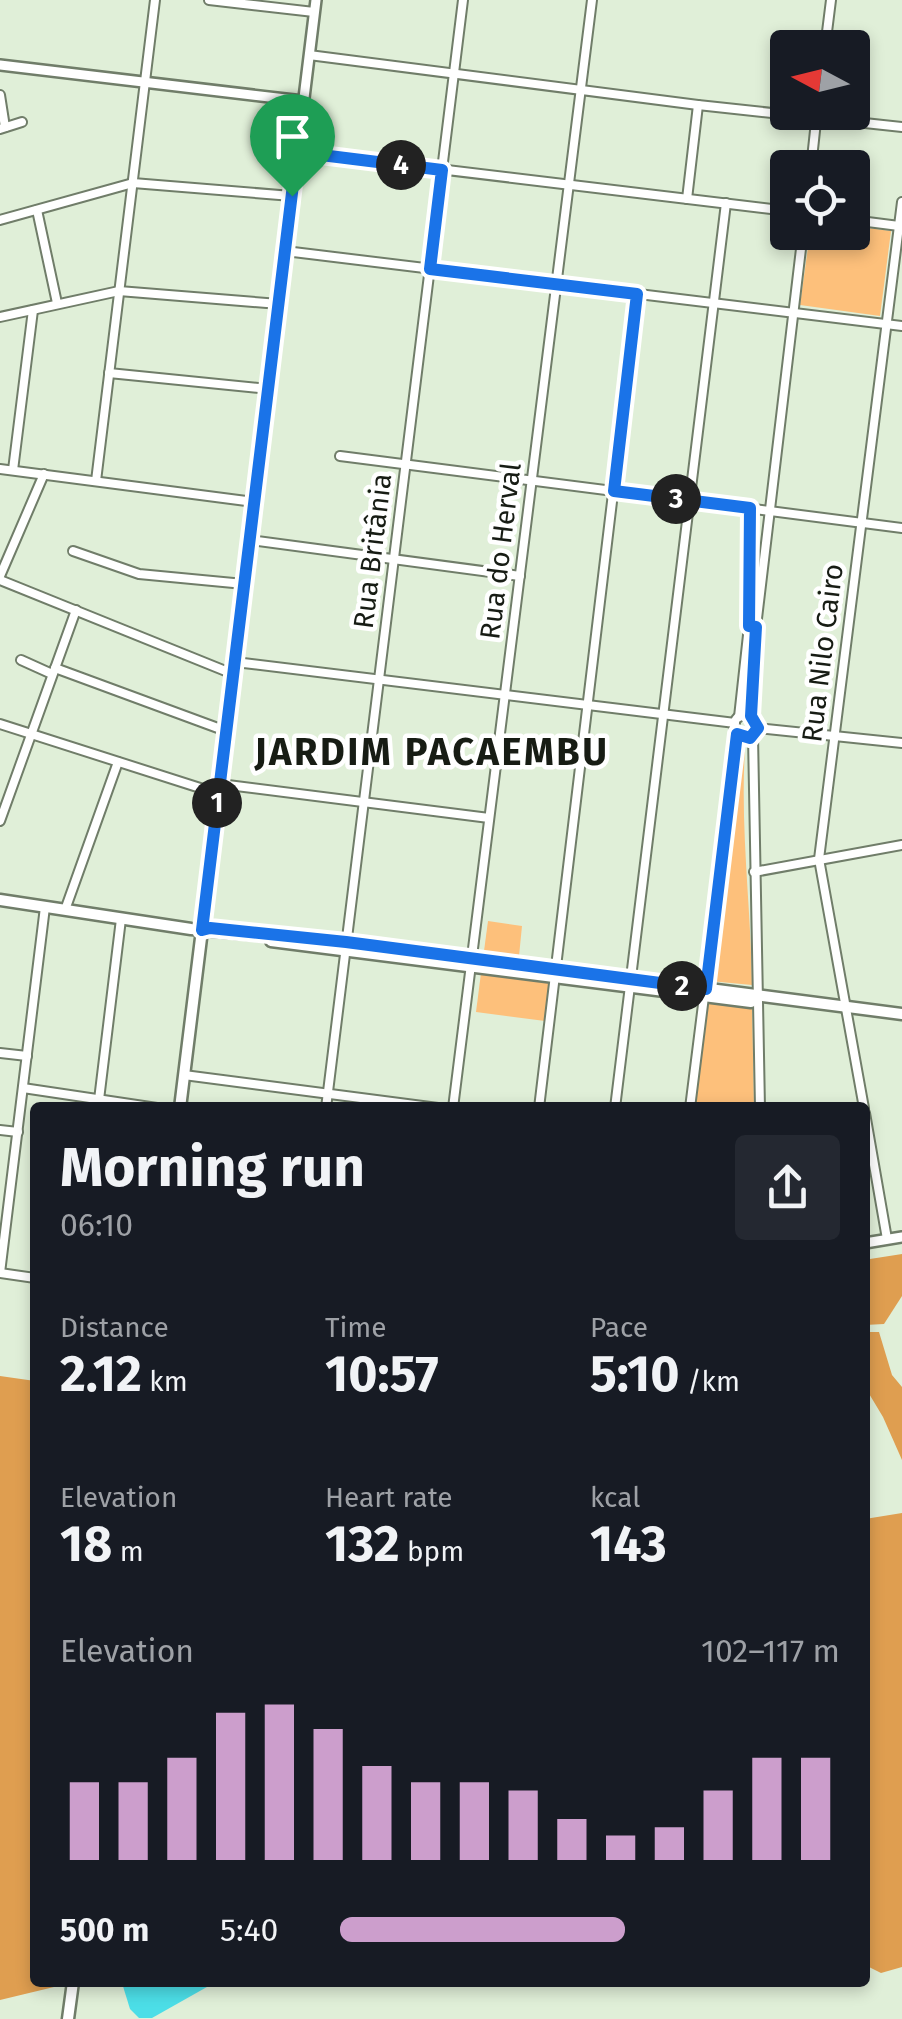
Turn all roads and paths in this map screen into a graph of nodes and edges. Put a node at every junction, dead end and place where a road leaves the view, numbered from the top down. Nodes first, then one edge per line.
1 (155, 0) edge
2 (209, 0) edge
3 (316, 0) edge
4 (464, 0) edge
5 (592, 0) edge
6 (831, 0) edge
7 (314, 12) junction
8 (827, 30) edge
9 (309, 55) junction
10 (0, 65) edge
11 (454, 73) junction
12 (145, 82) junction
13 (581, 89) junction
14 (0, 95) edge
15 (303, 101) junction
16 (698, 105) junction
17 (770, 112) edge
18 (22, 122) dead end
19 (870, 123) edge
20 (902, 127) edge
21 (3, 128) edge
22 (297, 152) junction
23 (442, 170) junction
24 (132, 183) junction
25 (569, 185) junction
26 (292, 196) junction
27 (687, 199) junction
28 (902, 202) edge
29 (726, 203) junction
30 (770, 209) edge
31 (37, 210) junction
32 (0, 220) edge
33 (870, 222) edge
34 (899, 226) junction
35 (801, 250) edge
36 (285, 251) junction
37 (430, 269) junction
38 (556, 284) junction
39 (119, 291) junction
40 (637, 294) junction
41 (57, 302) junction
42 (714, 303) junction
43 (278, 304) junction
44 (33, 310) junction
45 (793, 312) junction
46 (0, 317) edge
47 (884, 324) junction
48 (902, 326) edge
49 (109, 373) junction
50 (268, 389) junction
51 (340, 456) dead end
52 (406, 464) junction
53 (0, 469) edge
54 (13, 470) junction
55 (44, 474) junction
56 (532, 480) junction
57 (96, 481) junction
58 (614, 491) junction
59 (690, 501) junction
60 (254, 502) junction
61 (750, 508) junction
62 (771, 512) junction
63 (860, 524) junction
64 (902, 528) edge
65 (250, 540) junction
66 (73, 550) dead end
67 (394, 559) junction
68 (520, 576) junction
69 (0, 578) edge
70 (244, 584) junction
71 (76, 610) junction
72 (753, 627) junction
73 (21, 660) dead end
74 (234, 668) junction
75 (53, 671) junction
76 (378, 679) junction
77 (505, 694) junction
78 (588, 704) junction
79 (664, 713) junction
80 (751, 716) junction
81 (737, 720) junction
82 (0, 724) edge
83 (226, 731) junction
84 (755, 732) junction
85 (31, 734) junction
86 (737, 734) junction
87 (834, 735) junction
88 (902, 743) edge
89 (118, 762) junction
90 (219, 789) junction
91 (363, 802) junction
92 (490, 818) junction
93 (0, 821) edge
94 (902, 845) edge
95 (819, 859) junction
96 (754, 872) junction
97 (0, 900) edge
98 (44, 908) junction
99 (64, 910) junction
100 (122, 919) junction
101 (202, 930) junction
102 (346, 946) junction
103 (472, 961) junction
104 (556, 973) junction
105 (631, 983) junction
106 (705, 993) junction
107 (758, 999) junction
108 (847, 1010) junction
109 (902, 1017) edge
110 (0, 1053) edge
111 (27, 1056) junction
112 (184, 1075) junction
113 (23, 1088) junction
114 (328, 1093) junction
115 (93, 1102) edge
116 (98, 1102) edge
117 (181, 1102) edge
118 (327, 1102) edge
119 (394, 1102) edge
120 (454, 1102) edge
121 (540, 1102) edge
122 (616, 1102) edge
123 (691, 1102) edge
124 (760, 1102) edge
125 (863, 1102) edge
126 (0, 1130) edge
127 (18, 1132) junction
128 (870, 1168) edge
129 (902, 1237) edge
130 (888, 1239) junction
131 (870, 1242) edge
132 (0, 1273) edge
133 (30, 1277) edge
134 (71, 1987) edge
135 (68, 2019) edge

1 - 12 street
2 - 7 street
3 - 7 street
4 - 11 street, Rua Britânia
5 - 13 street, Rua do Herval
6 - 8 street
7 - 9 street
9 - 11 street
9 - 15 street
10 - 12 street
11 - 13 street
11 - 23 street, Rua Britânia
12 - 15 street
12 - 24 street
13 - 16 street
13 - 25 street, Rua do Herval
14 - 21 street
15 - 22 street
16 - 17 street
16 - 27 street
18 - 21 street
19 - 20 street
22 - 23 street
22 - 26 street
23 - 25 street
23 - 37 street, Rua Britânia
24 - 26 street
24 - 31 street
24 - 39 street
25 - 27 street
25 - 38 street, Rua do Herval
26 - 36 street
27 - 29 street
28 - 34 street, Rua Nilo Cairo
29 - 30 street
29 - 42 street
31 - 32 street
31 - 41 street
33 - 34 street
34 - 47 street, Rua Nilo Cairo
35 - 45 street
36 - 37 street
36 - 43 street
37 - 38 street
37 - 52 street, Rua Britânia
38 - 40 street
38 - 56 street, Rua do Herval
39 - 41 street
39 - 43 street
39 - 49 street
40 - 42 street
40 - 58 street
41 - 44 street
42 - 45 street
42 - 59 street
43 - 50 street
44 - 46 street
44 - 54 street
45 - 47 street
45 - 62 street
47 - 48 street
47 - 63 street, Rua Nilo Cairo
49 - 50 street
49 - 57 street
50 - 60 street
51 - 52 street
52 - 56 street
52 - 67 street, Rua Britânia
53 - 54 street
54 - 55 street
55 - 57 street
55 - 69 street
56 - 58 street
56 - 68 street, Rua do Herval
57 - 60 street
58 - 59 street
58 - 78 street
59 - 61 street
59 - 79 street
60 - 65 street
61 - 62 street
61 - 72 street
62 - 63 street
62 - 72 street
63 - 64 street
63 - 87 street, Rua Nilo Cairo
65 - 67 street
65 - 70 street
66 - 70 street
67 - 68 street
67 - 76 street, Rua Britânia
68 - 77 street, Rua do Herval
69 - 71 street
70 - 74 street
71 - 74 street
71 - 75 street
72 - 80 street
72 - 81 street
73 - 75 street
74 - 76 street
74 - 83 street
75 - 83 street
75 - 85 street
76 - 77 street
76 - 91 street, Rua Britânia
77 - 78 street
77 - 92 street, Rua do Herval
78 - 79 street
78 - 104 street
79 - 81 street
79 - 105 street
80 - 81 street
80 - 84 street
81 - 86 street
82 - 85 street
83 - 90 street
84 - 86 street
84 - 87 street
84 - 96 street
85 - 89 street
85 - 93 street
86 - 106 street
87 - 88 street
87 - 95 street, Rua Nilo Cairo
89 - 90 street
89 - 99 street
90 - 91 street
90 - 101 street
91 - 92 street
91 - 102 street, Rua Britânia
92 - 103 street, Rua do Herval
94 - 95 street
95 - 96 street
95 - 108 street, Rua Nilo Cairo
96 - 107 street
97 - 98 main road
98 - 99 main road
98 - 111 street
99 - 100 main road
100 - 101 main road
100 - 116 street
101 - 102 main road
101 - 112 main road
102 - 103 main road
102 - 114 street, Rua Britânia
103 - 104 main road
103 - 120 street, Rua do Herval
104 - 105 main road
104 - 121 street
105 - 106 main road
105 - 122 street
106 - 107 main road
106 - 123 street
107 - 108 main road
107 - 124 street
108 - 109 main road
108 - 125 street, Rua Nilo Cairo
110 - 111 street
111 - 113 street
112 - 114 street
112 - 117 main road
113 - 115 street
113 - 127 street
114 - 118 street, Rua Britânia
114 - 119 street
126 - 127 street
127 - 132 street
128 - 130 street, Rua Nilo Cairo
129 - 130 street
130 - 131 street
132 - 133 street
134 - 135 main road

